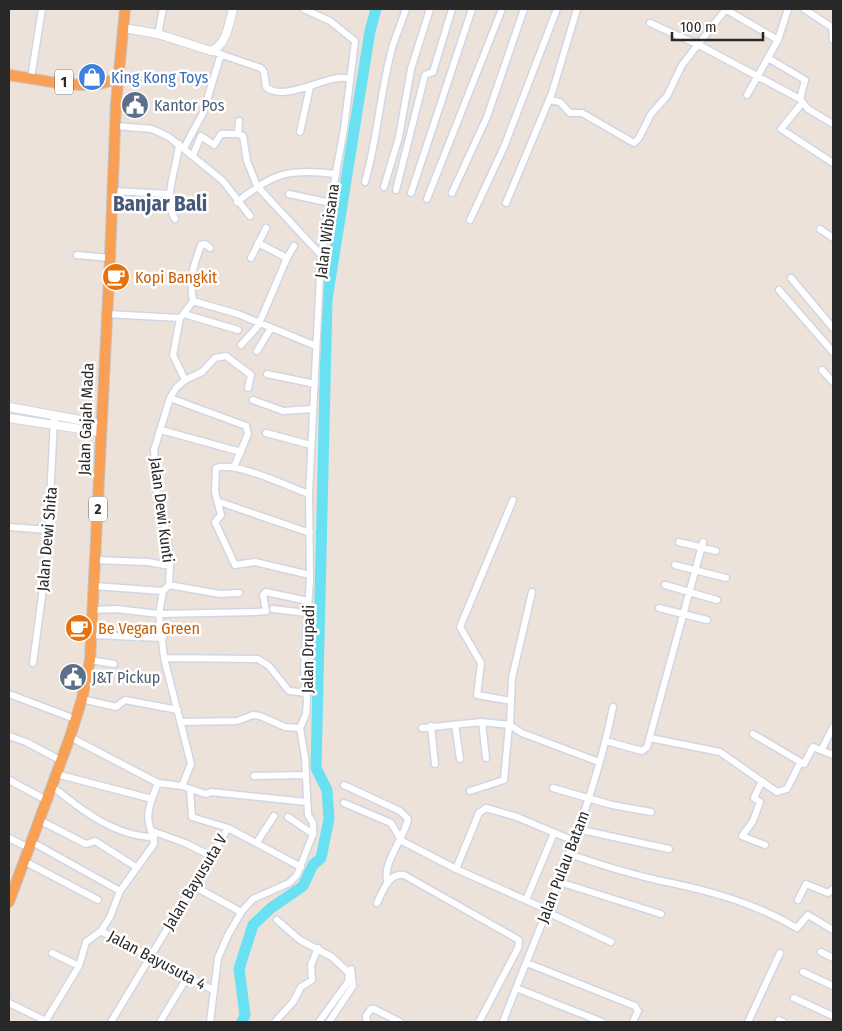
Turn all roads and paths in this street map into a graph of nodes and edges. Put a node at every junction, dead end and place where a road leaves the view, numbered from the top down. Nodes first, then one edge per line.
1 (42, 9) edge
2 (125, 9) edge
3 (163, 9) edge
4 (233, 9) edge
5 (304, 9) edge
6 (406, 9) edge
7 (430, 9) edge
8 (452, 9) edge
9 (472, 9) edge
10 (502, 9) edge
11 (524, 9) edge
12 (557, 9) edge
13 (577, 9) edge
14 (726, 9) edge
15 (788, 9) edge
16 (804, 9) edge
17 (650, 23) dead end
18 (833, 27) edge
19 (124, 28) junction
20 (158, 34) junction
21 (778, 40) junction
22 (833, 40) edge
23 (699, 45) junction
24 (212, 50) junction
25 (221, 54) junction
26 (768, 58) junction
27 (9, 75) edge
28 (118, 77) junction
29 (31, 78) junction
30 (757, 78) junction
31 (349, 79) junction
32 (94, 86) junction
33 (310, 87) junction
34 (747, 95) dead end
35 (549, 100) junction
36 (801, 101) junction
37 (116, 103) junction
38 (239, 121) dead end
39 (833, 124) edge
40 (116, 126) junction
41 (300, 132) dead end
42 (238, 134) junction
43 (182, 146) junction
44 (193, 155) junction
45 (833, 163) edge
46 (336, 174) junction
47 (364, 182) dead end
48 (257, 186) junction
49 (384, 187) dead end
50 (396, 190) dead end
51 (113, 191) junction
52 (411, 193) dead end
53 (452, 193) dead end
54 (170, 194) junction
55 (288, 194) dead end
56 (427, 199) dead end
57 (237, 202) junction
58 (331, 203) junction
59 (506, 203) dead end
60 (250, 216) dead end
61 (175, 220) dead end
62 (470, 220) dead end
63 (266, 228) dead end
64 (820, 229) dead end
65 (833, 238) edge
66 (258, 243) junction
67 (294, 246) dead end
68 (210, 248) dead end
69 (77, 255) dead end
70 (321, 255) junction
71 (110, 258) junction
72 (251, 258) dead end
73 (287, 258) junction
74 (791, 278) dead end
75 (779, 290) dead end
76 (193, 301) junction
77 (107, 314) junction
78 (182, 316) junction
79 (259, 322) junction
80 (271, 328) junction
81 (833, 328) edge
82 (238, 330) dead end
83 (241, 345) dead end
84 (316, 346) junction
85 (258, 351) dead end
86 (833, 352) edge
87 (822, 370) dead end
88 (267, 374) dead end
89 (185, 380) junction
90 (833, 382) edge
91 (314, 384) junction
92 (248, 388) dead end
93 (170, 398) junction
94 (253, 400) dead end
95 (9, 407) edge
96 (313, 410) junction
97 (54, 415) junction
98 (9, 418) edge
99 (54, 425) junction
100 (101, 428) junction
101 (161, 430) junction
102 (266, 433) dead end
103 (311, 445) junction
104 (241, 452) junction
105 (234, 467) junction
106 (310, 494) junction
107 (513, 500) dead end
108 (217, 501) junction
109 (9, 527) edge
110 (49, 530) junction
111 (310, 533) junction
112 (679, 542) dead end
113 (702, 545) junction
114 (716, 552) dead end
115 (96, 560) junction
116 (675, 565) dead end
117 (170, 566) junction
118 (695, 570) junction
119 (310, 575) junction
120 (726, 578) dead end
121 (169, 585) junction
122 (665, 585) dead end
123 (94, 586) junction
124 (163, 591) junction
125 (532, 592) dead end
126 (689, 592) junction
127 (239, 594) dead end
128 (308, 600) junction
129 (717, 600) dead end
130 (659, 608) dead end
131 (273, 609) dead end
132 (93, 610) junction
133 (307, 613) junction
134 (159, 614) junction
135 (683, 614) junction
136 (707, 620) dead end
137 (92, 635) junction
138 (163, 638) junction
139 (164, 658) junction
140 (90, 660) junction
141 (32, 663) dead end
142 (114, 664) dead end
143 (307, 693) junction
144 (9, 694) edge
145 (82, 699) junction
146 (510, 701) junction
147 (613, 707) dead end
148 (178, 710) junction
149 (75, 719) junction
150 (181, 722) junction
151 (482, 722) junction
152 (455, 725) junction
153 (509, 725) junction
154 (431, 726) junction
155 (833, 727) edge
156 (300, 728) junction
157 (422, 728) dead end
158 (754, 734) dead end
159 (9, 736) edge
160 (70, 737) junction
161 (650, 738) junction
162 (606, 741) junction
163 (822, 749) junction
164 (833, 755) edge
165 (486, 758) dead end
166 (460, 759) dead end
167 (60, 760) junction
168 (599, 762) junction
169 (800, 762) junction
170 (435, 764) dead end
171 (56, 774) junction
172 (306, 775) junction
173 (254, 776) dead end
174 (9, 780) edge
175 (762, 781) junction
176 (158, 783) junction
177 (344, 785) dead end
178 (52, 786) junction
179 (182, 786) junction
180 (553, 788) dead end
181 (190, 789) junction
182 (470, 791) dead end
183 (152, 798) junction
184 (589, 799) junction
185 (46, 800) junction
186 (307, 802) junction
187 (344, 803) dead end
188 (651, 812) dead end
189 (274, 816) dead end
190 (288, 817) dead end
191 (40, 820) junction
192 (228, 828) junction
193 (578, 829) junction
194 (554, 833) junction
195 (153, 834) junction
196 (313, 834) junction
197 (9, 838) edge
198 (400, 839) junction
199 (574, 841) junction
200 (257, 842) junction
201 (31, 845) junction
202 (765, 845) dead end
203 (669, 849) dead end
204 (569, 854) junction
205 (210, 856) junction
206 (24, 861) junction
207 (136, 867) junction
208 (301, 867) junction
209 (456, 869) junction
210 (559, 882) junction
211 (388, 884) junction
212 (192, 885) junction
213 (10, 889) edge
214 (833, 889) edge
215 (120, 891) junction
216 (98, 900) dead end
217 (526, 900) junction
218 (798, 900) dead end
219 (9, 902) edge
220 (377, 903) dead end
221 (547, 911) junction
222 (241, 912) junction
223 (661, 914) dead end
224 (277, 920) dead end
225 (832, 927) edge
226 (101, 931) junction
227 (612, 942) dead end
228 (318, 948) junction
229 (821, 952) dead end
230 (52, 953) dead end
231 (780, 953) dead end
232 (337, 954) dead end
233 (150, 957) junction
234 (833, 958) edge
235 (527, 963) junction
236 (79, 966) junction
237 (803, 972) dead end
238 (188, 976) junction
239 (833, 986) edge
240 (516, 988) junction
241 (213, 990) junction
242 (794, 998) dead end
243 (9, 1003) edge
244 (833, 1016) edge
245 (45, 1022) edge
246 (112, 1022) edge
247 (160, 1022) edge
248 (210, 1022) edge
249 (274, 1022) edge
250 (319, 1022) edge
251 (328, 1022) edge
252 (367, 1022) edge
253 (400, 1022) edge
254 (479, 1022) edge
255 (503, 1022) edge
256 (602, 1022) edge
257 (633, 1022) edge
258 (748, 1022) edge
259 (831, 1022) edge

1 - 29 street
2 - 19 highway
3 - 20 street
4 - 24 street
5 - 31 street, Jalan Wibisana
6 - 47 street
7 - 49 street
8 - 50 street
9 - 52 street
10 - 56 street
11 - 53 street
12 - 62 street
13 - 35 street
14 - 21 street
14 - 23 street
15 - 21 street
16 - 18 street
17 - 23 street
18 - 22 street
19 - 20 street
19 - 28 highway
20 - 24 street
21 - 26 street
23 - 30 street
23 - 35 street
24 - 25 street
25 - 33 street
25 - 43 street
26 - 30 street
26 - 36 street
27 - 29 highway, 1
28 - 32 highway, 1
28 - 37 highway, 2
29 - 32 highway, 1
30 - 34 street
30 - 36 street
31 - 33 street
31 - 46 street, Jalan Wibisana
32 - 37 highway
33 - 41 street
35 - 59 street
36 - 39 street
36 - 45 street
37 - 40 highway, Jalan Gajah Mada / 2
38 - 42 street
40 - 43 street
40 - 51 highway, Jalan Gajah Mada / 2
42 - 44 street
42 - 48 street
43 - 44 street
43 - 54 street
44 - 57 street
46 - 48 street
46 - 58 street, Jalan Wibisana
48 - 57 street
48 - 70 street
51 - 54 street
51 - 71 highway, Jalan Gajah Mada / 2
54 - 61 street
55 - 58 street
57 - 60 street
58 - 70 street, Jalan Wibisana
63 - 66 street
64 - 65 street
66 - 72 street
66 - 73 street
67 - 73 street
68 - 76 street
69 - 71 street
70 - 84 street, Jalan Wibisana
71 - 77 highway, Jalan Gajah Mada / 2
73 - 79 street
74 - 81 street
75 - 86 street
76 - 78 street
76 - 79 street
77 - 78 street
77 - 100 highway, Jalan Gajah Mada / 2
78 - 82 street
78 - 89 street
79 - 80 street
79 - 83 street
80 - 84 street
80 - 85 street
84 - 91 street, Jalan Wibisana
87 - 90 street
88 - 91 street
89 - 92 street, Jalan Dewi Kunti
89 - 93 street, Jalan Dewi Kunti
91 - 96 street, Jalan Wibisana
93 - 101 street, Jalan Dewi Kunti
93 - 104 street
94 - 96 street
95 - 97 street
96 - 103 street, Jalan Drupadi
97 - 99 street, Jalan Dewi Shita
97 - 100 street
98 - 99 street
99 - 100 street
99 - 110 street, Jalan Dewi Shita
100 - 115 highway, Jalan Gajah Mada / 2
101 - 104 street
101 - 117 street, Jalan Dewi Kunti
102 - 103 street
103 - 106 street, Jalan Drupadi
104 - 105 street
105 - 106 street
105 - 108 street
106 - 111 street, Jalan Drupadi
107 - 146 street
108 - 111 street
108 - 119 street
109 - 110 street
110 - 141 street, Jalan Dewi Shita
111 - 119 street, Jalan Drupadi
112 - 113 street
113 - 114 street
113 - 118 street
115 - 117 street
115 - 123 highway, Jalan Gajah Mada / 2
116 - 118 street
117 - 121 street, Jalan Dewi Kunti
118 - 120 street
118 - 126 street
119 - 128 street, Jalan Drupadi
121 - 124 street, Jalan Dewi Kunti
121 - 127 street
122 - 126 street
123 - 124 street
123 - 132 highway, Jalan Gajah Mada / 2
124 - 134 street
125 - 146 street
126 - 129 street
126 - 135 street
128 - 133 street, Jalan Drupadi
128 - 134 street
130 - 135 street
131 - 133 street
132 - 134 street
132 - 137 highway, Jalan Gajah Mada / 2
133 - 143 street, Jalan Drupadi
134 - 138 street
135 - 136 street
135 - 161 street
137 - 138 street
137 - 140 highway, Jalan Gajah Mada / 2
138 - 139 street
139 - 143 street
139 - 148 street
140 - 142 street
140 - 145 highway, Jalan Gajah Mada / 2
143 - 156 street, Jalan Drupadi
144 - 149 street
145 - 148 street
145 - 149 highway, Jalan Gajah Mada / 2
146 - 153 street
147 - 162 street, Jalan Pulau Batam
148 - 150 street
149 - 160 highway, Jalan Gajah Mada / 2
150 - 156 street
150 - 179 street
151 - 152 street
151 - 153 street
151 - 165 street
152 - 154 street
152 - 166 street
153 - 168 street
153 - 182 street
154 - 157 street
154 - 170 street
155 - 163 street
156 - 172 street, Jalan Drupadi
158 - 169 street
159 - 167 street
160 - 167 highway, Jalan Gajah Mada / 2
160 - 176 street
161 - 162 street
161 - 175 street
162 - 168 street, Jalan Pulau Batam
163 - 164 street
163 - 169 street
167 - 171 highway, Jalan Gajah Mada / 2
168 - 184 street, Jalan Pulau Batam
169 - 175 street
171 - 178 highway, Jalan Gajah Mada / 2
171 - 183 street
172 - 173 street
172 - 186 street, Jalan Drupadi
174 - 185 street
175 - 202 street
176 - 179 street
176 - 183 street
177 - 198 street
178 - 185 highway, Jalan Gajah Mada / 2
178 - 195 street
179 - 181 street
180 - 184 street
181 - 186 street
181 - 192 street
183 - 195 street
184 - 188 street
184 - 193 street, Jalan Pulau Batam
185 - 191 highway, Jalan Gajah Mada / 2
186 - 196 street, Jalan Drupadi
187 - 198 street
189 - 200 street
190 - 196 street
191 - 201 highway, Jalan Gajah Mada / 2
191 - 207 street
192 - 200 street, Jalan Bayusuta V
192 - 205 street, Jalan Bayusuta V
193 - 199 street, Jalan Pulau Batam
193 - 203 street
194 - 199 street
194 - 209 street
194 - 217 street
195 - 205 street
195 - 207 street
196 - 208 street
197 - 201 street
198 - 209 street
198 - 211 street
199 - 204 street, Jalan Pulau Batam
200 - 208 street, Jalan Bayusuta V
201 - 206 highway, Jalan Gajah Mada / 2
201 - 215 street
204 - 210 street, Jalan Pulau Batam
204 - 225 street
205 - 212 street, Jalan Bayusuta V
206 - 213 highway, Jalan Gajah Mada / 2
206 - 216 street
207 - 215 street
208 - 222 street
209 - 217 street
210 - 221 street, Jalan Pulau Batam
210 - 223 street
211 - 220 street
211 - 254 street
212 - 222 street
212 - 233 street, Jalan Bayusuta V
213 - 219 highway, Jalan Gajah Mada / 2
214 - 218 street
215 - 226 street
217 - 221 street
221 - 227 street
221 - 235 street, Jalan Pulau Batam
222 - 241 street
224 - 228 street
226 - 233 street, Jalan Bayusuta 4
226 - 236 street
228 - 249 street
228 - 250 street
229 - 234 street
230 - 236 street
231 - 258 street
232 - 251 street
233 - 238 street, Jalan Bayusuta 4
233 - 246 street, Jalan Bayusuta V
235 - 240 street, Jalan Pulau Batam
235 - 257 street
236 - 245 street
237 - 239 street
238 - 241 street, Jalan Bayusuta 4
238 - 247 street
240 - 255 street, Jalan Pulau Batam
240 - 256 street
241 - 248 street
242 - 244 street
243 - 245 street
244 - 259 street
252 - 253 street

